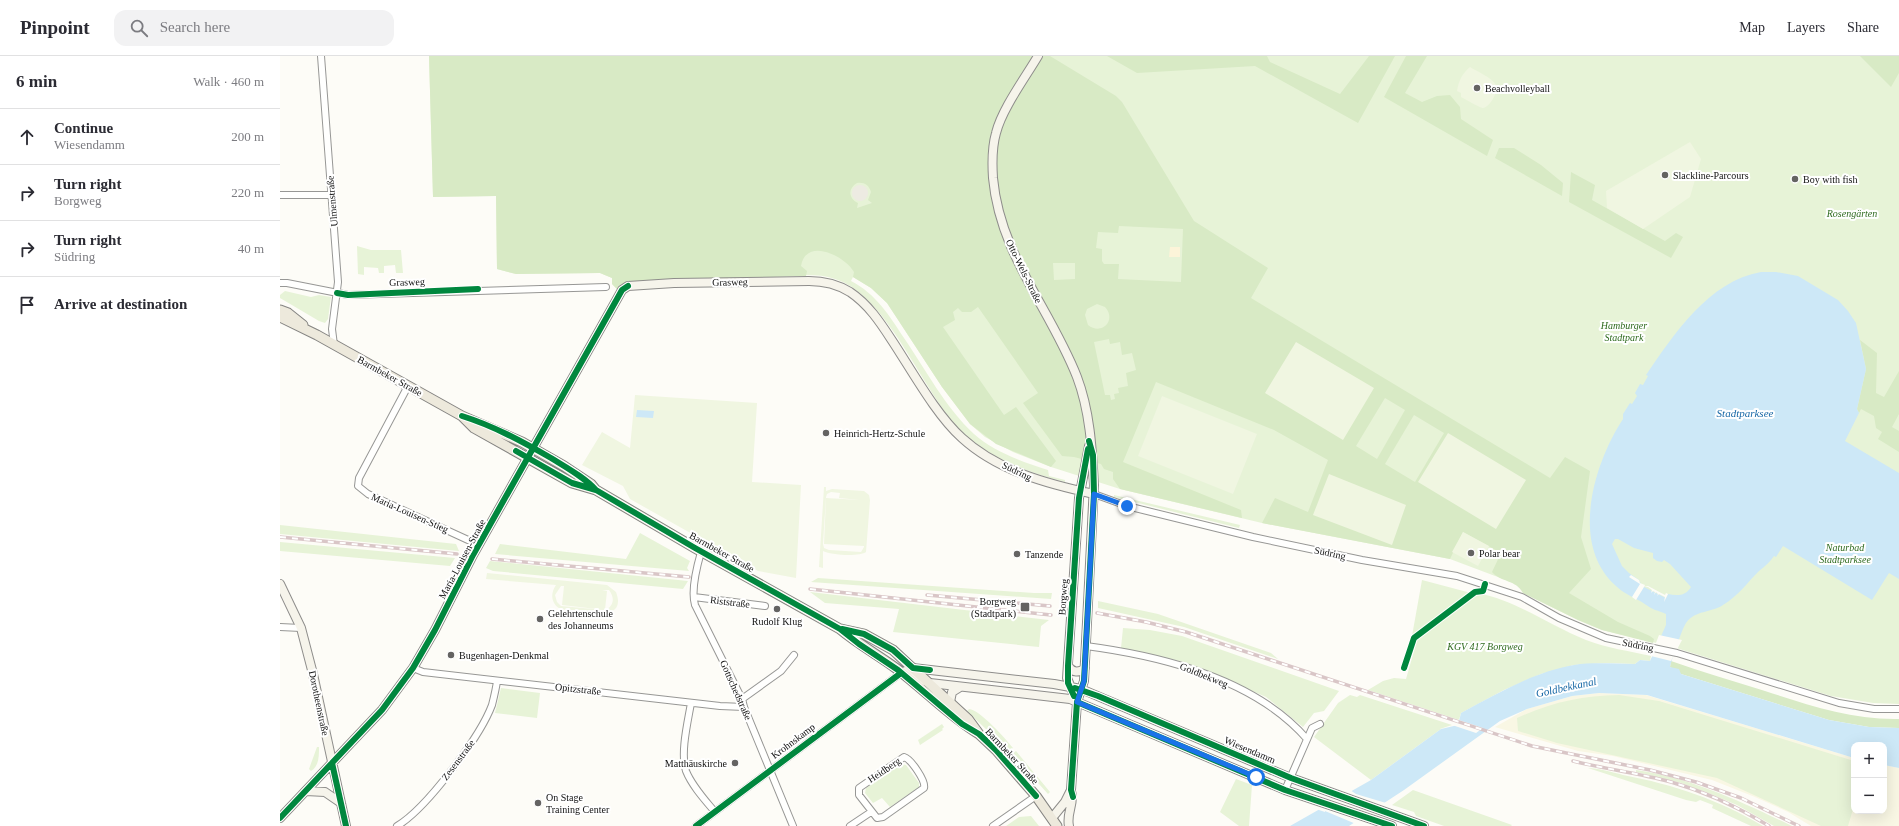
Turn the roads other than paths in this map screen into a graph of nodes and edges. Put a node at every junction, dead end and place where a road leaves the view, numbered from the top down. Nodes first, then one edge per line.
1 (321, 56) edge
2 (1038, 56) edge
3 (280, 195) edge
4 (330, 195) junction
5 (280, 283) edge
6 (832, 284) joint
7 (606, 286) dead end
8 (628, 286) joint
9 (337, 293) junction
10 (280, 310) edge
11 (280, 317) edge
12 (317, 335) junction
13 (334, 345) junction
14 (408, 386) junction
15 (464, 417) junction
16 (1090, 441) junction
17 (534, 449) junction
18 (529, 458) junction
19 (596, 490) junction
20 (1079, 491) junction
21 (1094, 494) junction
22 (1078, 509) junction
23 (1093, 510) junction
24 (479, 545) junction
25 (701, 552) junction
26 (280, 584) edge
27 (694, 597) junction
28 (765, 606) dead end
29 (280, 627) edge
30 (301, 628) junction
31 (840, 629) junction
32 (1086, 646) junction
33 (794, 655) dead end
34 (1068, 666) junction
35 (413, 668) junction
36 (913, 668) junction
37 (1085, 668) junction
38 (902, 673) junction
39 (497, 681) junction
40 (930, 683) junction
41 (1070, 686) junction
42 (960, 687) junction
43 (1081, 689) junction
44 (742, 699) junction
45 (691, 702) junction
46 (950, 702) junction
47 (1077, 702) junction
48 (744, 707) junction
49 (1899, 709) edge
50 (1320, 724) dead end
51 (979, 734) junction
52 (1307, 739) junction
53 (332, 763) junction
54 (770, 770) junction
55 (1291, 778) junction
56 (1071, 790) junction
57 (1285, 790) junction
58 (306, 791) junction
59 (1036, 796) junction
60 (340, 803) junction
61 (715, 812) junction
62 (871, 812) junction
63 (1394, 815) junction
64 (280, 818) edge
65 (1052, 818) junction
66 (346, 826) edge
67 (397, 826) edge
68 (696, 826) edge
69 (793, 826) edge
70 (850, 826) edge
71 (993, 826) edge
72 (1057, 826) edge
73 (1069, 826) edge
74 (1389, 826) edge
75 (1424, 826) edge

1 - 4 street, Ulmenstraße
2 - 16 street, Otto-Wels-Straße
3 - 4 street
4 - 9 street, Ulmenstraße
5 - 9 street, Grasweg
6 - 8 street, Grasweg
6 - 20 street, Südring
7 - 9 street, Grasweg
8 - 17 street, Maria-Louisen-Straße
9 - 13 street, Ulmenstraße
10 - 12 main road, Barmbeker Straße
11 - 12 main road, Barmbeker Straße
12 - 13 main road, Barmbeker Straße
13 - 14 main road, Barmbeker Straße
14 - 15 main road, Barmbeker Straße
14 - 24 street, Maria-Louisen-Stieg
15 - 17 main road, Barmbeker Straße
15 - 18 main road, Barmbeker Straße
16 - 20 street, Otto-Wels-Straße
16 - 21 street, Otto-Wels-Straße
17 - 18 street, Maria-Louisen-Straße
17 - 19 main road, Barmbeker Straße
18 - 19 main road, Barmbeker Straße
18 - 24 street, Maria-Louisen-Straße
19 - 25 main road, Barmbeker Straße
20 - 21 street, Südring
20 - 22 street, Borgweg
21 - 23 street, Borgweg
21 - 49 street, Südring
22 - 23 street
22 - 34 street, Borgweg
23 - 32 street, Borgweg
24 - 35 street, Maria-Louisen-Straße
25 - 27 street, Gottschedstraße
25 - 31 main road, Barmbeker Straße
26 - 30 street, Dorotheenstraße
27 - 28 street, Riststraße
27 - 44 street, Gottschedstraße
29 - 30 street
30 - 53 street, Dorotheenstraße
31 - 36 main road, Barmbeker Straße
31 - 38 main road, Barmbeker Straße
32 - 37 street, Borgweg
32 - 52 street, Goldbekweg
33 - 44 street
34 - 37 street
34 - 41 street, Borgweg
35 - 39 street, Opitzstraße
35 - 53 street, Maria-Louisen-Straße
36 - 38 street, Krohnskamp
36 - 40 main road, Barmbeker Straße
36 - 41 street, Wiesendamm
37 - 43 street, Borgweg
38 - 40 street
38 - 51 main road, Barmbeker Straße
38 - 54 street, Krohnskamp
39 - 45 street, Opitzstraße
39 - 67 street, Zesenstraße
40 - 42 street
40 - 46 main road, Barmbeker Straße
41 - 43 street, Wiesendamm
41 - 47 street, Borgweg
42 - 46 street
42 - 47 street
43 - 47 street, Borgweg
43 - 55 street, Wiesendamm
44 - 48 street, Gottschedstraße
45 - 48 street, Opitzstraße
45 - 61 street
46 - 51 main road, Barmbeker Straße
47 - 56 street, Borgweg
47 - 57 street
48 - 54 street, Gottschedstraße
50 - 52 street
51 - 59 main road, Barmbeker Straße
52 - 55 street
53 - 58 street, Maria-Louisen-Straße
53 - 60 street, Dorotheenstraße
54 - 61 street, Krohnskamp
54 - 69 street, Gottschedstraße
55 - 57 street
55 - 63 street, Wiesendamm
56 - 65 street, Borgweg
56 - 73 street, Borgweg
57 - 74 street
58 - 60 street
58 - 64 street, Maria-Louisen-Straße
59 - 65 main road, Barmbeker Straße
59 - 71 street
60 - 66 street, Dorotheenstraße
61 - 68 street, Krohnskamp
62 - 62 street, Heidberg
62 - 70 street
63 - 74 street
63 - 75 street, Wiesendamm
65 - 72 main road, Barmbeker Straße

